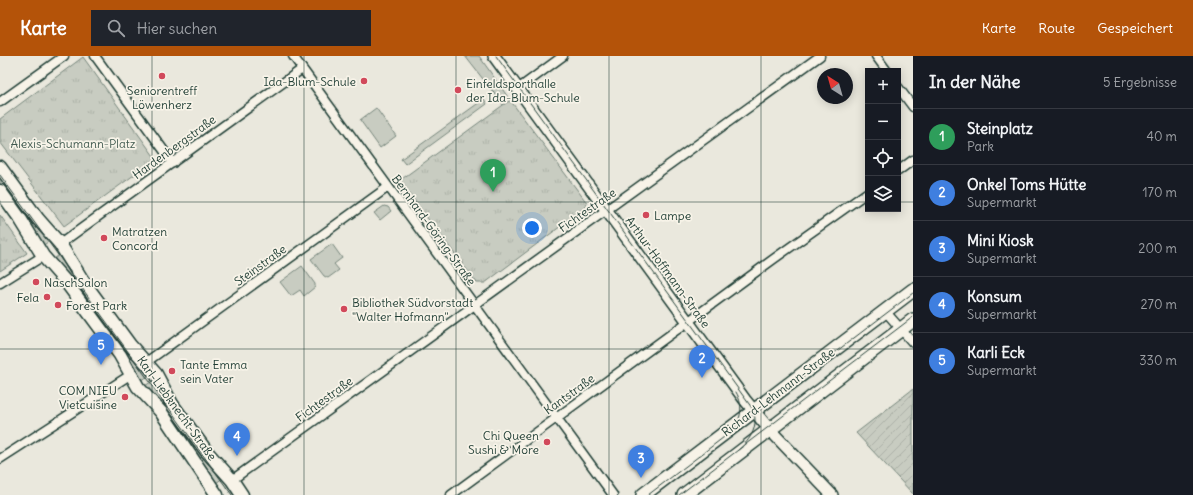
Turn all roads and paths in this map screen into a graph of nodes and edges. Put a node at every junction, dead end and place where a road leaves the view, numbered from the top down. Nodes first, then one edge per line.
1 (64, 56) edge
2 (95, 56) edge
3 (293, 56) edge
4 (494, 56) edge
5 (563, 56) edge
6 (820, 56) edge
7 (876, 56) edge
8 (885, 68) edge
9 (302, 69) junction
10 (518, 89) junction
11 (901, 91) edge
12 (0, 102) edge
13 (913, 107) edge
14 (913, 160) edge
15 (173, 163) junction
16 (0, 167) edge
17 (901, 169) edge
18 (388, 187) junction
19 (0, 191) edge
20 (865, 194) edge
21 (607, 210) junction
22 (60, 244) junction
23 (43, 256) junction
24 (0, 283) edge
25 (913, 290) edge
26 (474, 306) junction
27 (885, 311) junction
28 (913, 320) edge
29 (688, 322) junction
30 (900, 330) junction
31 (913, 343) edge
32 (145, 362) junction
33 (130, 375) junction
34 (754, 411) junction
35 (557, 419) junction
36 (770, 430) junction
37 (0, 459) edge
38 (232, 480) junction
39 (214, 494) edge
40 (242, 495) edge
41 (451, 495) edge
42 (613, 495) edge
43 (643, 495) edge
44 (684, 495) edge
45 (832, 495) edge

1 - 12 street
2 - 15 street
3 - 9 street, Bernhard-Göring-Straße
4 - 10 street, Arthur-Hoffmann-Straße
5 - 10 street
6 - 21 street, Fichtestraße
7 - 8 street
9 - 15 street, Hardenbergstraße
9 - 18 street, Bernhard-Göring-Straße
10 - 21 street, Arthur-Hoffmann-Straße
11 - 13 street
14 - 17 street
15 - 22 street, Hardenbergstraße
16 - 22 main road, Karl-Liebknecht-Straße
18 - 26 street, Bernhard-Göring-Straße
18 - 32 street, Steinstraße
19 - 23 main road, Karl-Liebknecht-Straße
20 - 29 street, Kantstraße
21 - 26 street, Fichtestraße
21 - 29 street, Arthur-Hoffmann-Straße
22 - 32 main road, Karl-Liebknecht-Straße
23 - 24 street
23 - 33 main road, Karl-Liebknecht-Straße
25 - 27 main road, Richard-Lehmann-Straße
26 - 35 street, Bernhard-Göring-Straße
26 - 38 street, Fichtestraße
27 - 30 street
27 - 34 main road, Richard-Lehmann-Straße
28 - 30 main road, Richard-Lehmann-Straße
29 - 34 street, Arthur-Hoffmann-Straße
29 - 35 street, Kantstraße
30 - 31 street
30 - 36 main road, Richard-Lehmann-Straße
32 - 38 main road, Karl-Liebknecht-Straße
33 - 37 street
33 - 39 main road, Karl-Liebknecht-Straße
34 - 36 street, Arthur-Hoffmann-Straße
34 - 43 main road, Richard-Lehmann-Straße
35 - 41 street, Kantstraße
35 - 42 street, Bernhard-Göring-Straße
36 - 44 main road, Richard-Lehmann-Straße
36 - 45 street, Arthur-Hoffmann-Straße
38 - 40 main road, Karl-Liebknecht-Straße

